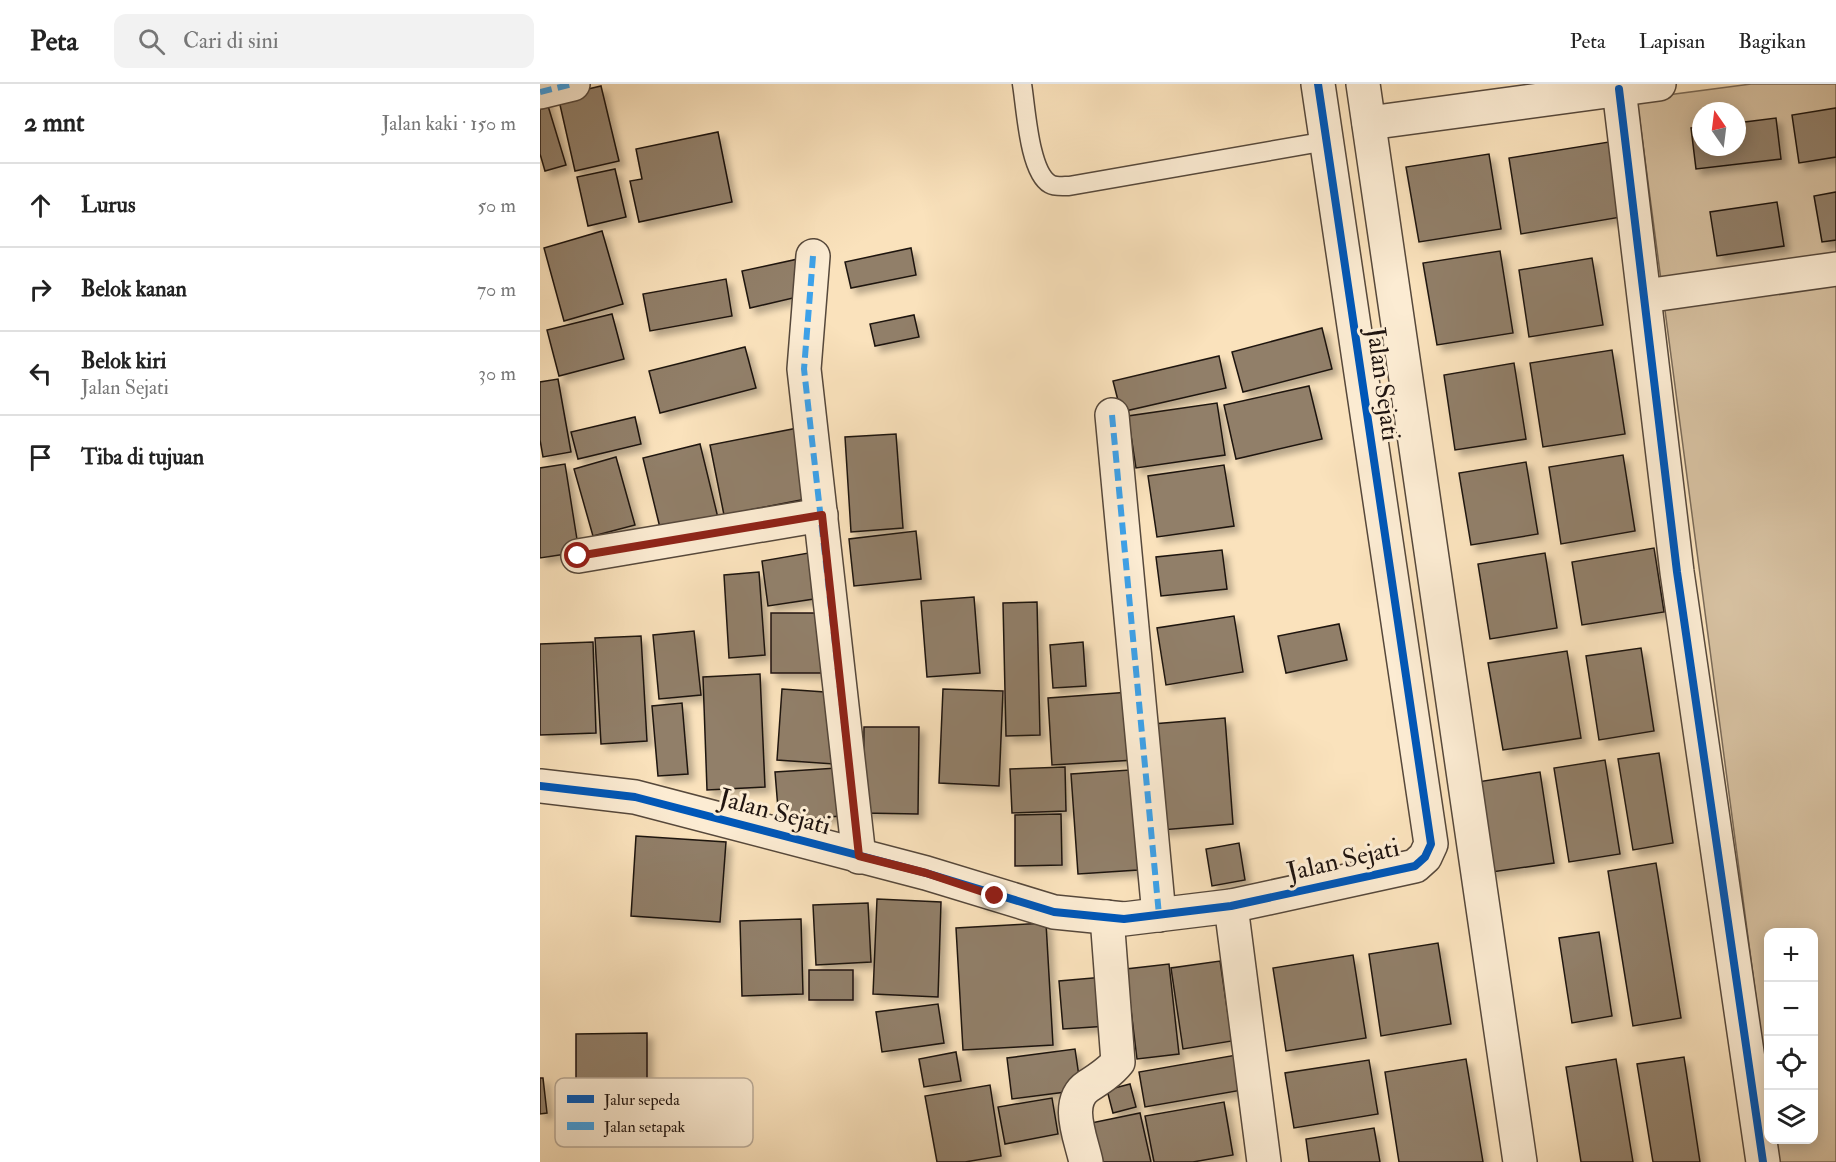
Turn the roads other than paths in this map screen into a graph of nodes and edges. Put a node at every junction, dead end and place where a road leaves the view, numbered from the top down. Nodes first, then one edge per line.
1 (573, 84) edge
2 (1022, 84) edge
3 (1318, 84) edge
4 (1363, 84) edge
5 (1659, 84) edge
6 (1619, 89) junction
7 (540, 92) edge
8 (1369, 123) junction
9 (1326, 141) junction
10 (813, 256) dead end
11 (1836, 269) edge
12 (1645, 296) junction
13 (1112, 415) dead end
14 (822, 515) junction
15 (578, 556) dead end
16 (540, 786) edge
17 (859, 856) junction
18 (1231, 906) junction
19 (1159, 915) junction
20 (1107, 917) junction
21 (1086, 1162) edge
22 (1264, 1162) edge
23 (1520, 1162) edge
24 (1763, 1162) edge

1 - 7 street
2 - 9 lane
3 - 9 street, Jalan Sejati
4 - 8 street
5 - 6 street
6 - 8 street
6 - 12 street
8 - 23 street
9 - 18 street, Jalan Sejati
10 - 14 street
11 - 12 street
12 - 24 street
13 - 19 street
14 - 15 street
14 - 17 street
16 - 17 street, Jalan Sejati
17 - 20 street, Jalan Sejati
18 - 19 street, Jalan Sejati
18 - 22 street
19 - 20 street, Jalan Sejati
20 - 21 street

